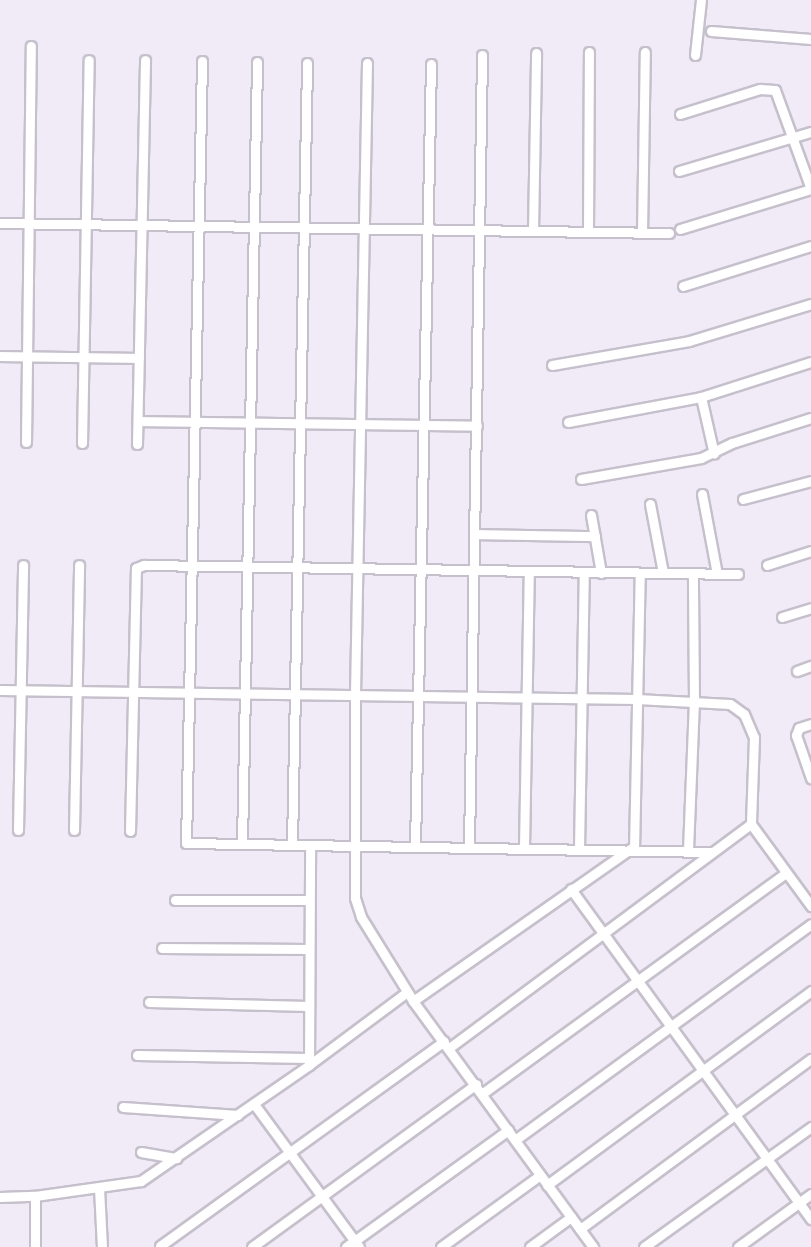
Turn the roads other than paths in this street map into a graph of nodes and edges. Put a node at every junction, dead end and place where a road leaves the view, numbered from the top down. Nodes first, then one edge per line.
1 (701, 0) edge
2 (711, 31) dead end
3 (811, 39) edge
4 (31, 46) dead end
5 (645, 51) dead end
6 (589, 52) dead end
7 (536, 53) dead end
8 (482, 55) dead end
9 (695, 55) dead end
10 (89, 60) dead end
11 (145, 60) dead end
12 (202, 61) dead end
13 (257, 62) dead end
14 (307, 63) dead end
15 (367, 63) dead end
16 (431, 64) dead end
17 (680, 114) dead end
18 (811, 132) edge
19 (794, 137) junction
20 (679, 171) dead end
21 (811, 189) edge
22 (0, 223) edge
23 (29, 223) junction
24 (85, 224) junction
25 (140, 225) junction
26 (198, 225) junction
27 (253, 226) junction
28 (303, 227) junction
29 (363, 228) junction
30 (426, 228) junction
31 (680, 229) dead end
32 (477, 230) junction
33 (533, 231) junction
34 (588, 232) junction
35 (642, 233) junction
36 (669, 233) dead end
37 (811, 246) edge
38 (683, 286) dead end
39 (811, 304) edge
40 (0, 356) edge
41 (27, 356) junction
42 (84, 357) junction
43 (139, 358) junction
44 (811, 362) edge
45 (552, 365) dead end
46 (701, 397) junction
47 (811, 418) edge
48 (138, 421) junction
49 (195, 422) junction
50 (568, 422) dead end
51 (250, 423) junction
52 (300, 423) junction
53 (360, 424) junction
54 (424, 425) junction
55 (477, 426) junction
56 (26, 442) dead end
57 (82, 443) dead end
58 (137, 444) dead end
59 (714, 453) junction
60 (581, 479) dead end
61 (811, 481) edge
62 (702, 494) dead end
63 (743, 499) dead end
64 (650, 504) dead end
65 (591, 515) dead end
66 (475, 534) junction
67 (595, 536) junction
68 (811, 551) edge
69 (23, 565) dead end
70 (767, 565) dead end
71 (80, 566) dead end
72 (192, 567) junction
73 (247, 568) junction
74 (297, 568) junction
75 (357, 569) junction
76 (421, 570) junction
77 (475, 571) junction
78 (529, 572) junction
79 (584, 572) junction
80 (602, 573) junction
81 (640, 573) junction
82 (663, 573) junction
83 (693, 574) junction
84 (717, 574) junction
85 (738, 574) dead end
86 (811, 608) edge
87 (782, 617) dead end
88 (811, 666) edge
89 (797, 670) dead end
90 (0, 690) edge
91 (21, 690) junction
92 (77, 691) junction
93 (132, 692) junction
94 (189, 693) junction
95 (245, 693) junction
96 (295, 694) junction
97 (355, 695) junction
98 (419, 696) junction
99 (472, 697) junction
100 (527, 698) junction
101 (584, 698) junction
102 (637, 699) junction
103 (694, 700) junction
104 (811, 724) edge
105 (811, 778) edge
106 (751, 824) junction
107 (18, 830) dead end
108 (74, 830) dead end
109 (130, 831) dead end
110 (242, 844) junction
111 (292, 844) junction
112 (310, 845) junction
113 (416, 846) junction
114 (355, 847) junction
115 (469, 847) junction
116 (524, 848) junction
117 (579, 849) junction
118 (632, 849) junction
119 (688, 850) junction
120 (712, 852) junction
121 (786, 873) junction
122 (571, 889) junction
123 (175, 900) dead end
124 (309, 900) junction
125 (811, 906) edge
126 (811, 924) edge
127 (602, 932) junction
128 (162, 948) dead end
129 (308, 949) junction
130 (636, 980) junction
131 (811, 991) edge
132 (407, 992) junction
133 (413, 1000) junction
134 (149, 1002) dead end
135 (308, 1006) junction
136 (671, 1027) junction
137 (446, 1044) junction
138 (136, 1055) dead end
139 (811, 1059) edge
140 (309, 1062) junction
141 (703, 1071) junction
142 (476, 1084) junction
143 (483, 1093) junction
144 (254, 1104) junction
145 (123, 1107) dead end
146 (238, 1114) junction
147 (734, 1115) junction
148 (811, 1127) edge
149 (508, 1130) junction
150 (515, 1140) junction
151 (141, 1152) dead end
152 (291, 1153) junction
153 (176, 1158) junction
154 (767, 1160) junction
155 (540, 1174) junction
156 (547, 1185) junction
157 (99, 1188) junction
158 (811, 1194) edge
159 (34, 1196) junction
160 (323, 1196) junction
161 (0, 1197) edge
162 (799, 1203) junction
163 (571, 1217) junction
164 (811, 1219) edge
165 (580, 1229) junction
166 (357, 1244) edge
167 (160, 1246) edge
168 (35, 1247) edge
169 (102, 1247) edge
170 (252, 1247) edge
171 (346, 1247) edge
172 (441, 1247) edge
173 (530, 1247) edge
174 (593, 1247) edge
175 (644, 1247) edge
176 (738, 1247) edge

1 - 9 street
2 - 3 street
4 - 23 street
5 - 35 street
6 - 34 street
7 - 33 street
8 - 32 street
10 - 24 street
11 - 25 street
12 - 26 street
13 - 27 street
14 - 28 street
15 - 29 street
16 - 30 street
17 - 19 street
18 - 19 street
19 - 20 street
19 - 21 street
21 - 31 street
22 - 23 street
23 - 24 street
23 - 41 street
24 - 25 street
24 - 42 street
25 - 26 street
25 - 43 street
26 - 27 street
26 - 49 street
27 - 28 street
27 - 51 street
28 - 29 street
28 - 52 street
29 - 30 street
29 - 53 street
30 - 32 street
30 - 54 street
32 - 33 street
32 - 55 street
33 - 34 street
34 - 35 street
35 - 36 street
37 - 38 street
39 - 45 street
40 - 41 street
41 - 42 street
41 - 56 street
42 - 43 street
42 - 57 street
43 - 48 street
44 - 46 street
46 - 50 street
46 - 59 street
47 - 59 street
48 - 49 street
48 - 58 street
49 - 51 street
49 - 72 street
51 - 52 street
51 - 73 street
52 - 53 street
52 - 74 street
53 - 54 street
53 - 75 street
54 - 55 street
54 - 76 street
55 - 66 street
59 - 60 street
61 - 63 street
62 - 84 street
64 - 82 street
65 - 67 street
66 - 67 street
66 - 77 street
67 - 80 street
68 - 70 street
69 - 91 street
71 - 92 street
72 - 73 street
72 - 93 street
72 - 94 street
73 - 74 street
73 - 95 street
74 - 75 street
74 - 96 street
75 - 76 street
75 - 97 street
76 - 77 street
76 - 98 street
77 - 78 street
77 - 99 street
78 - 79 street
78 - 100 street
79 - 80 street
79 - 101 street
80 - 81 street
81 - 82 street
81 - 102 street
82 - 83 street
83 - 84 street
83 - 103 street
84 - 85 street
86 - 87 street
88 - 89 street
90 - 91 street
91 - 92 street
91 - 107 street
92 - 93 street
92 - 108 street
93 - 94 street
93 - 109 street
94 - 95 street
94 - 110 street
95 - 96 street
95 - 110 street
96 - 97 street
96 - 111 street
97 - 98 street
97 - 114 street
98 - 99 street
98 - 113 street
99 - 100 street
99 - 115 street
100 - 101 street
100 - 116 street
101 - 102 street
101 - 117 street
102 - 103 street
102 - 118 street
103 - 106 street
103 - 119 street
104 - 105 street
106 - 120 street
106 - 121 street
110 - 111 street
111 - 112 street
112 - 114 street
112 - 124 street
113 - 114 street
113 - 115 street
114 - 132 street
115 - 116 street
116 - 117 street
117 - 118 street
118 - 119 street
118 - 122 street
119 - 120 street
120 - 127 street
121 - 125 street
121 - 130 street
122 - 127 street
122 - 133 street
123 - 124 street
124 - 129 street
126 - 136 street
127 - 130 street
127 - 137 street
128 - 129 street
129 - 135 street
130 - 136 street
130 - 143 street
131 - 141 street
132 - 133 street
132 - 140 street
133 - 137 street
134 - 135 street
135 - 140 street
136 - 141 street
136 - 150 street
137 - 142 street
137 - 152 street
138 - 140 street
139 - 147 street
140 - 144 street
141 - 147 street
141 - 156 street
142 - 143 street
142 - 160 street
143 - 149 street
144 - 146 street
144 - 152 street
145 - 146 street
146 - 153 street
147 - 154 street
147 - 165 street
148 - 154 street
149 - 150 street
149 - 166 street
150 - 155 street
151 - 153 street
152 - 160 street
152 - 167 street
153 - 157 street
154 - 162 street
154 - 175 street
155 - 156 street
155 - 172 street
156 - 163 street
157 - 159 street
157 - 169 street
158 - 162 street
159 - 161 street
159 - 168 street
160 - 166 street
160 - 170 street
162 - 164 street
162 - 176 street
163 - 165 street
163 - 173 street
165 - 174 street
166 - 171 street

